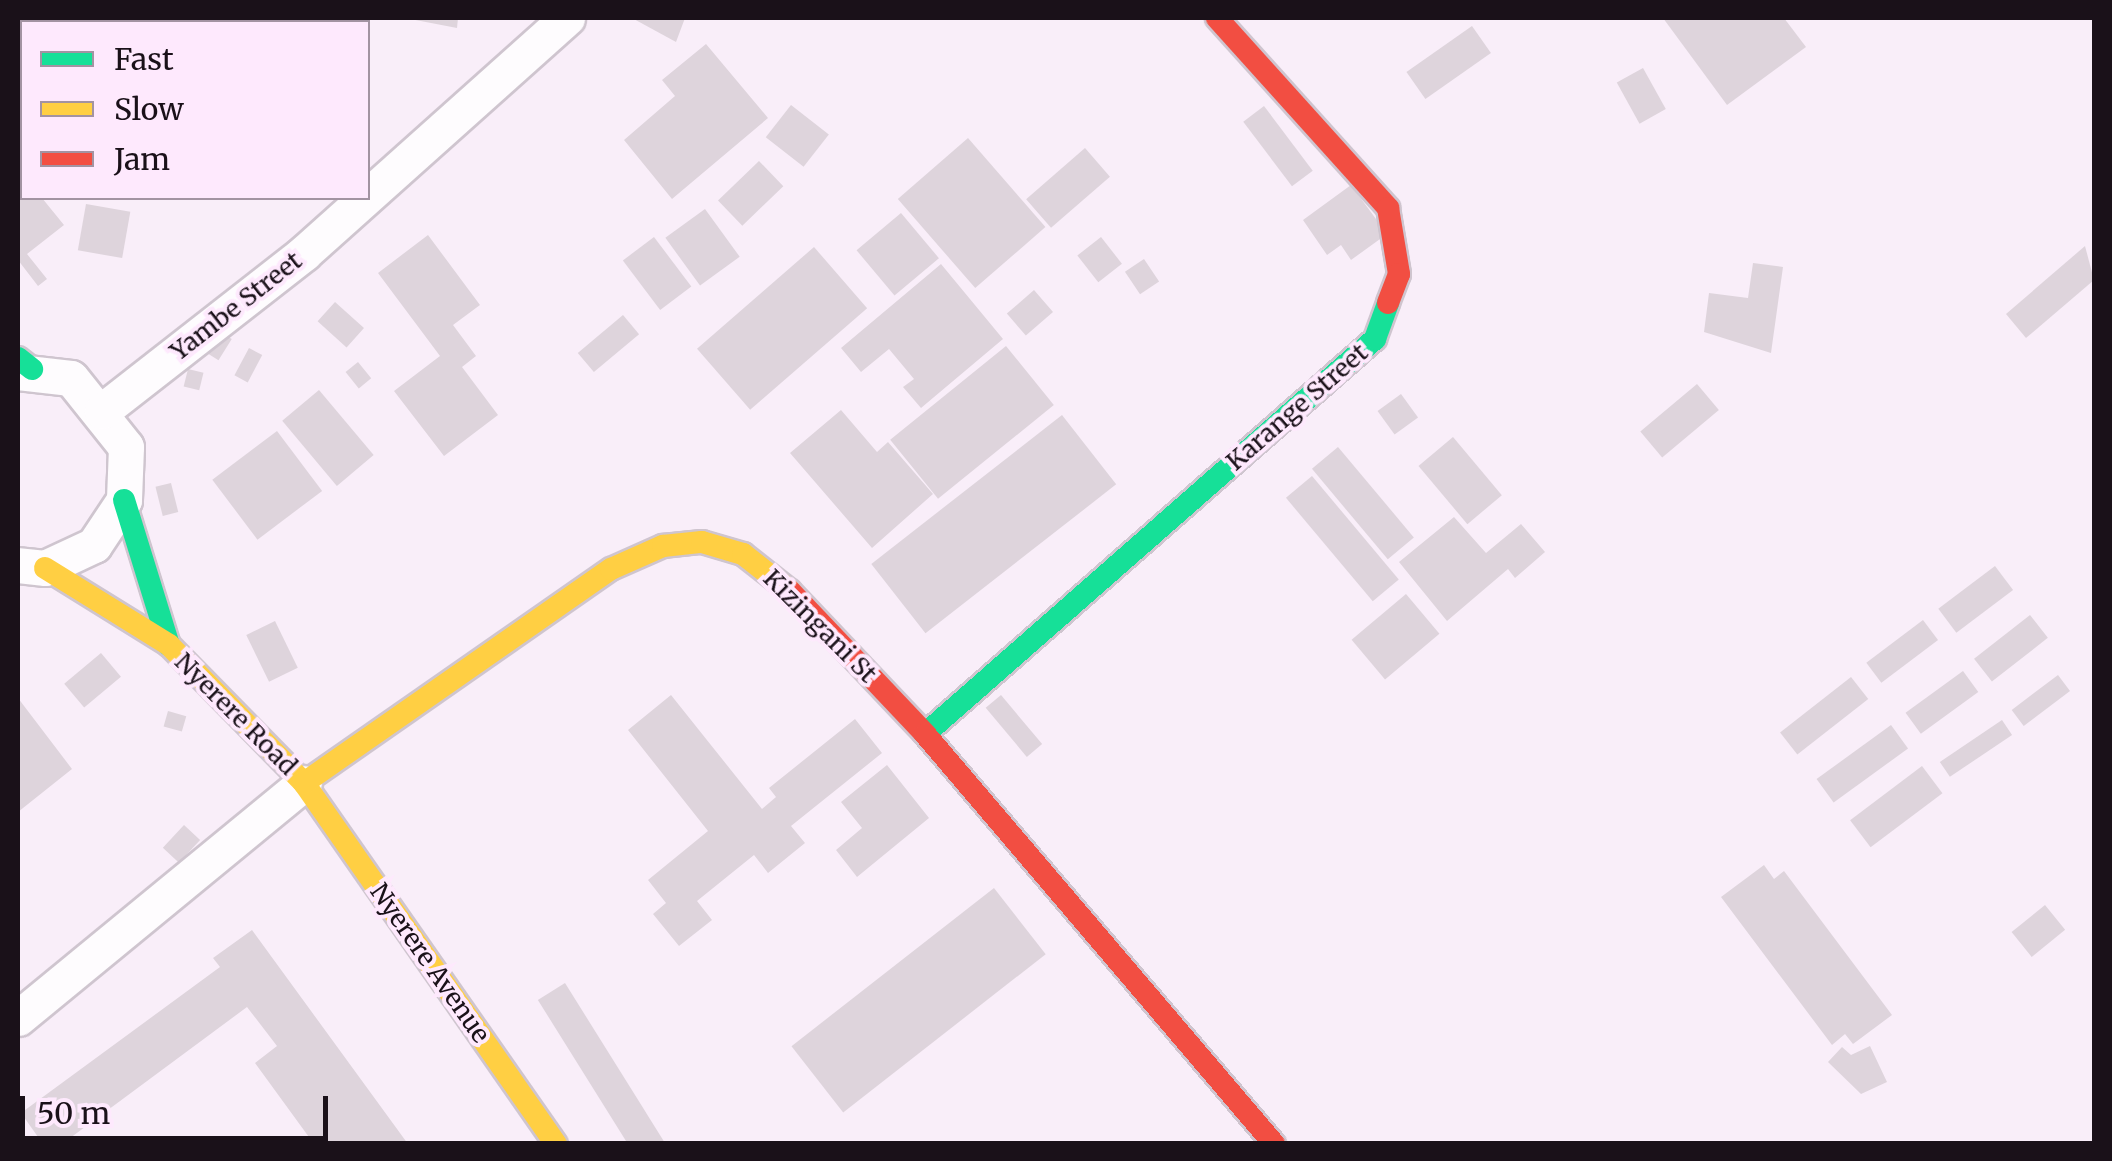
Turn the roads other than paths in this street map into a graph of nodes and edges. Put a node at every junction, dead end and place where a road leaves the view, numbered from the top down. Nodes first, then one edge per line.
1 (567, 18) edge
2 (1217, 18) edge
3 (370, 194) edge
4 (363, 200) edge
5 (22, 366) edge
6 (102, 412) junction
7 (124, 500) junction
8 (31, 567) edge
9 (169, 645) junction
10 (925, 734) junction
11 (304, 783) junction
12 (18, 1018) edge
13 (556, 1144) edge
14 (1274, 1144) edge

1 - 3 street, Yambe Street
2 - 10 street, Karange Street
4 - 6 street, Yambe Street
5 - 6 street
6 - 7 street
7 - 8 street
7 - 9 street, Nyerere Road
8 - 9 street, Nyerere Road
9 - 11 street, Nyerere Road
10 - 11 street, Kizingani St
10 - 14 street, Kizingani St
11 - 12 street, Kizingani St
11 - 13 street, Nyerere Avenue

